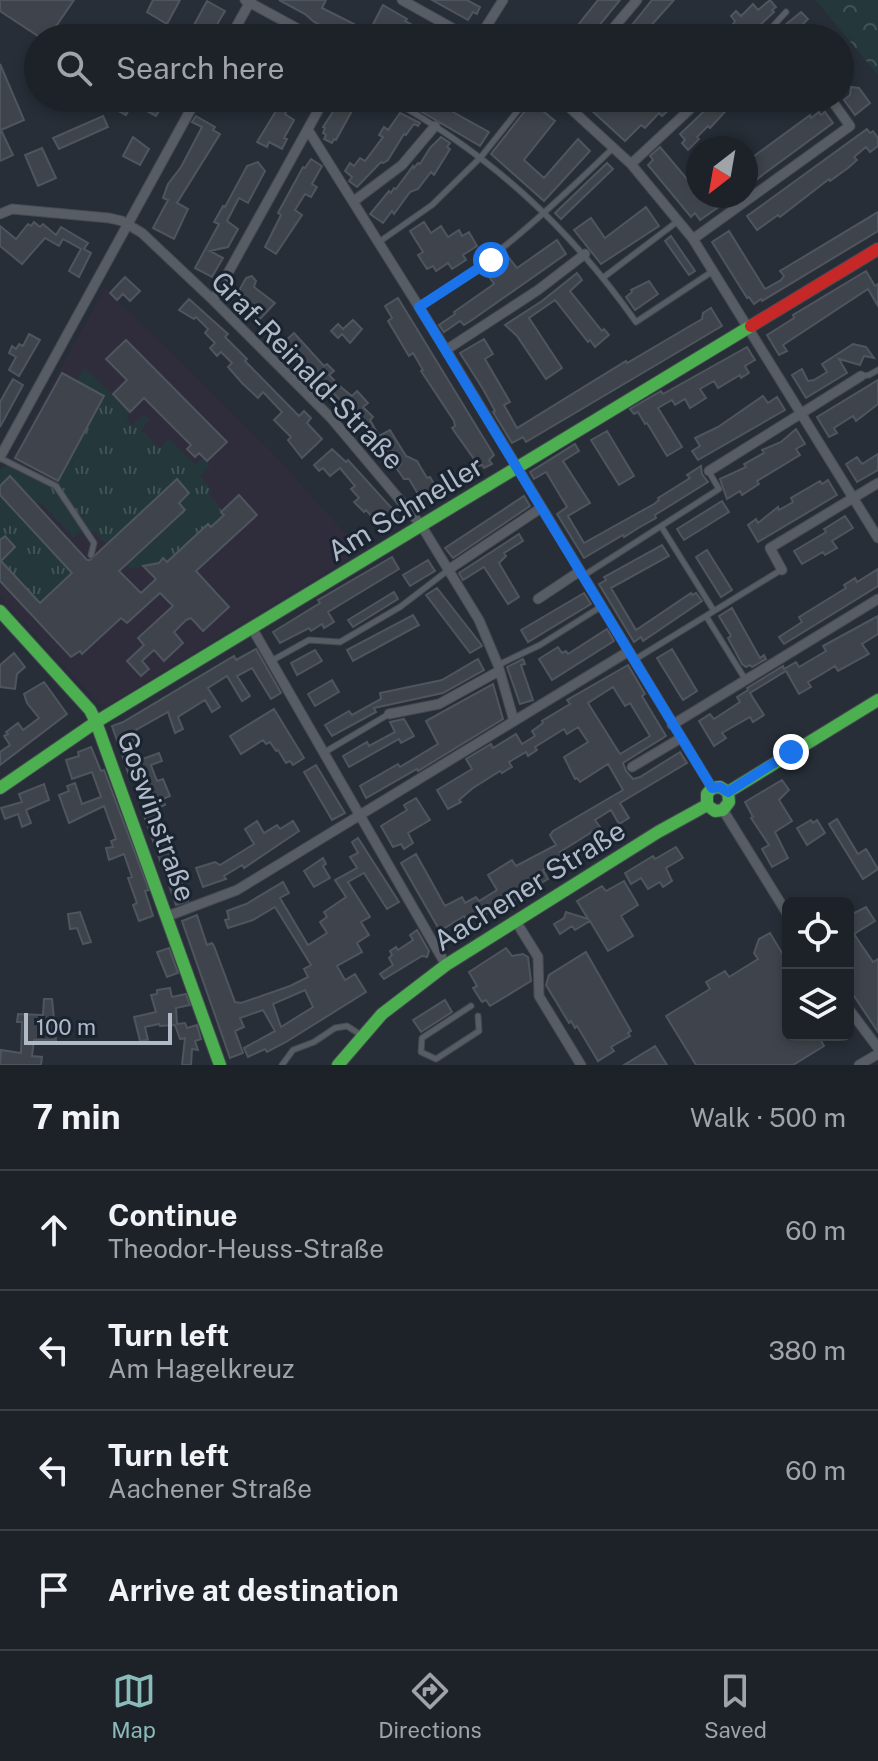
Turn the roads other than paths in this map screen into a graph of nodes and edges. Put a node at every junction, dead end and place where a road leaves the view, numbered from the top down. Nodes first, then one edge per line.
1 (402, 0) edge
2 (503, 0) edge
3 (637, 0) edge
4 (249, 1) edge
5 (786, 12) dead end
6 (237, 24) edge
7 (290, 24) edge
8 (438, 24) edge
9 (488, 24) edge
10 (617, 24) edge
11 (775, 24) edge
12 (189, 112) edge
13 (318, 112) edge
14 (414, 112) edge
15 (517, 112) edge
16 (575, 112) edge
17 (687, 112) edge
18 (840, 112) edge
19 (435, 126) junction
20 (308, 130) junction
21 (614, 147) junction
22 (481, 157) junction
23 (631, 164) junction
24 (354, 201) junction
25 (546, 213) junction
26 (0, 214) edge
27 (678, 221) junction
28 (127, 224) junction
29 (693, 239) junction
30 (379, 242) junction
31 (878, 250) edge
32 (585, 254) junction
33 (714, 271) junction
34 (604, 277) junction
35 (213, 300) junction
36 (419, 307) junction
37 (747, 327) junction
38 (446, 350) junction
39 (878, 370) edge
40 (861, 376) joint
41 (802, 413) junction
42 (0, 458) edge
43 (517, 469) junction
44 (709, 471) joint
45 (878, 483) edge
46 (853, 498) junction
47 (541, 508) junction
48 (421, 525) junction
49 (661, 526) junction
50 (878, 538) edge
51 (91, 555) dead end
52 (448, 570) junction
53 (782, 570) joint
54 (582, 574) junction
55 (538, 599) dead end
56 (878, 599) edge
57 (602, 605) junction
58 (0, 611) edge
59 (714, 611) junction
60 (706, 616) junction
61 (252, 628) junction
62 (631, 656) junction
63 (273, 660) junction
64 (499, 668) junction
65 (745, 680) junction
66 (878, 700) edge
67 (389, 714) joint
68 (514, 721) junction
69 (96, 722) junction
70 (672, 725) junction
71 (681, 738) junction
72 (325, 752) junction
73 (632, 767) dead end
74 (0, 788) edge
75 (712, 788) junction
76 (728, 792) junction
77 (707, 805) junction
78 (723, 810) junction
79 (359, 818) junction
80 (782, 905) edge
81 (168, 916) junction
82 (515, 920) junction
83 (446, 965) junction
84 (471, 1006) dead end
85 (478, 1016) dead end
86 (854, 1017) edge
87 (362, 1036) junction
88 (878, 1051) edge
89 (220, 1065) edge
90 (282, 1065) edge
91 (338, 1065) edge
92 (581, 1065) edge
93 (859, 1065) edge

1 - 8 street
2 - 9 street
3 - 10 street
4 - 6 street
4 - 7 street
5 - 11 lane
12 - 28 street
13 - 20 street
14 - 19 lane
15 - 22 lane
16 - 21 street
17 - 23 street
18 - 29 street
19 - 22 lane
19 - 24 street
20 - 24 street
20 - 35 street
21 - 23 street
21 - 25 lane
22 - 25 lane
22 - 30 lane
23 - 27 street
24 - 30 street
25 - 32 lane
25 - 36 lane
26 - 28 street, Graf-Reinald-Straße
27 - 29 street
27 - 34 lane
28 - 35 street, Graf-Reinald-Straße
28 - 42 street
29 - 33 street
30 - 36 street
31 - 37 main road, Am Schneller
32 - 34 lane
32 - 38 street
33 - 34 lane
33 - 37 street
35 - 48 street, Graf-Reinald-Straße
36 - 38 street
37 - 41 street
37 - 43 main road, Am Schneller
38 - 43 street
39 - 40 lane
40 - 41 street
41 - 44 street
41 - 46 street
42 - 51 lane
43 - 47 street
43 - 48 main road, Am Schneller
44 - 49 lane
45 - 46 street
46 - 50 street
46 - 53 street
47 - 52 street
47 - 54 street
48 - 52 street, Graf-Reinald-Straße
48 - 61 main road, Am Schneller
49 - 54 lane
49 - 59 lane
52 - 63 lane
52 - 64 street, Graf-Reinald-Straße
53 - 59 lane
54 - 55 street
54 - 57 street
56 - 65 street
57 - 62 street
57 - 64 lane
58 - 69 main road, Goswinstraße
59 - 60 lane
60 - 62 lane
60 - 65 lane
61 - 63 street
61 - 69 main road, Am Schneller
62 - 68 street
62 - 70 street
63 - 72 street
64 - 67 street
64 - 68 street, Graf-Reinald-Straße
65 - 70 street
66 - 76 main road
67 - 72 lane
68 - 79 street
69 - 74 main road, Am Schneller
69 - 81 main road, Goswinstraße
70 - 71 street
71 - 73 street
71 - 75 street
72 - 79 street
75 - 76 main road
75 - 77 main road
76 - 78 main road
77 - 78 main road
77 - 82 main road, Aachener Straße
78 - 80 street
79 - 81 street
79 - 83 street
81 - 89 main road, Goswinstraße
82 - 83 main road, Aachener Straße
82 - 92 street
83 - 87 main road, Aachener Straße
84 - 85 lane
86 - 88 street
87 - 90 lane
87 - 91 main road, Aachener Straße
88 - 93 street

